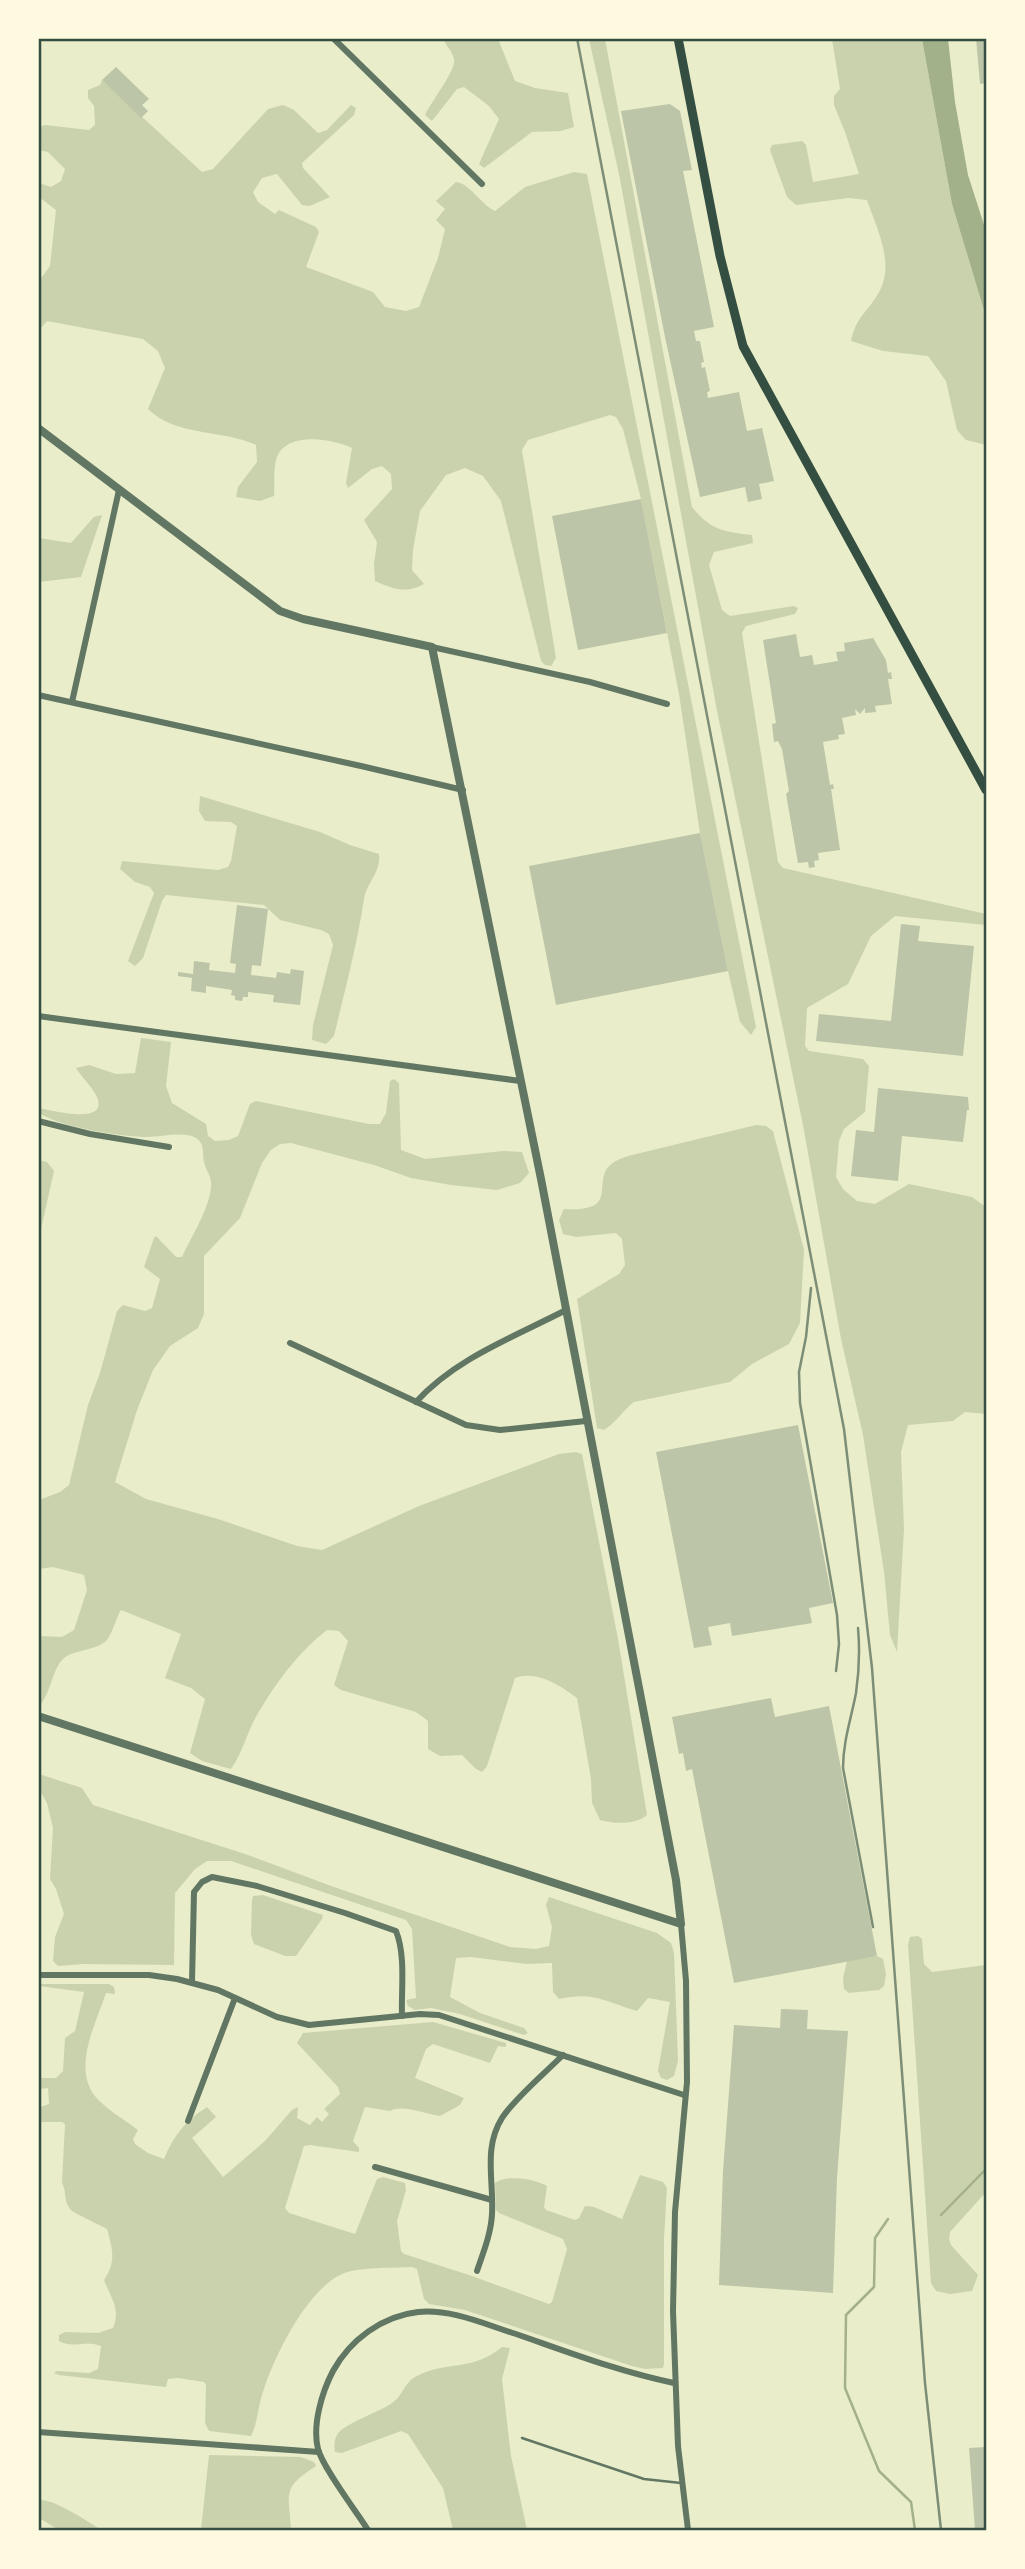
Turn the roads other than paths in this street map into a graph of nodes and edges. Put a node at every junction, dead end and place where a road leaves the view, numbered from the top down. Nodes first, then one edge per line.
1 (332, 38) edge
2 (678, 38) edge
3 (482, 184) dead end
4 (38, 428) edge
5 (120, 490) junction
6 (432, 647) junction
7 (38, 695) edge
8 (72, 702) junction
9 (667, 704) dead end
10 (463, 790) junction
11 (986, 790) edge
12 (38, 1016) edge
13 (520, 1080) junction
14 (38, 1121) edge
15 (169, 1147) dead end
16 (566, 1310) junction
17 (290, 1343) dead end
18 (416, 1402) junction
19 (586, 1421) junction
20 (38, 1716) edge
21 (681, 1924) junction
22 (38, 1975) edge
23 (192, 1982) junction
24 (235, 1998) junction
25 (402, 2016) junction
26 (563, 2055) junction
27 (684, 2095) junction
28 (187, 2121) dead end
29 (375, 2167) dead end
30 (492, 2200) junction
31 (477, 2272) dead end
32 (674, 2383) junction
33 (38, 2432) edge
34 (522, 2438) dead end
35 (319, 2452) junction
36 (681, 2483) junction
37 (368, 2530) edge
38 (688, 2530) edge

1 - 3 street
2 - 11 main road
4 - 5 street
5 - 6 street
5 - 8 street
6 - 9 street
6 - 10 street
7 - 8 street
8 - 10 street
10 - 13 street
12 - 13 street
13 - 16 street
14 - 15 street
16 - 18 street
16 - 19 street
17 - 18 street
18 - 19 street
19 - 21 street
20 - 21 street
21 - 27 street
22 - 23 street
23 - 24 street
23 - 25 street
24 - 25 street
24 - 28 street
25 - 26 street
26 - 27 street
26 - 30 street
27 - 32 street
29 - 30 street
30 - 31 street
32 - 35 street
32 - 36 street
33 - 35 street
34 - 36 lane
35 - 37 street
36 - 38 street

